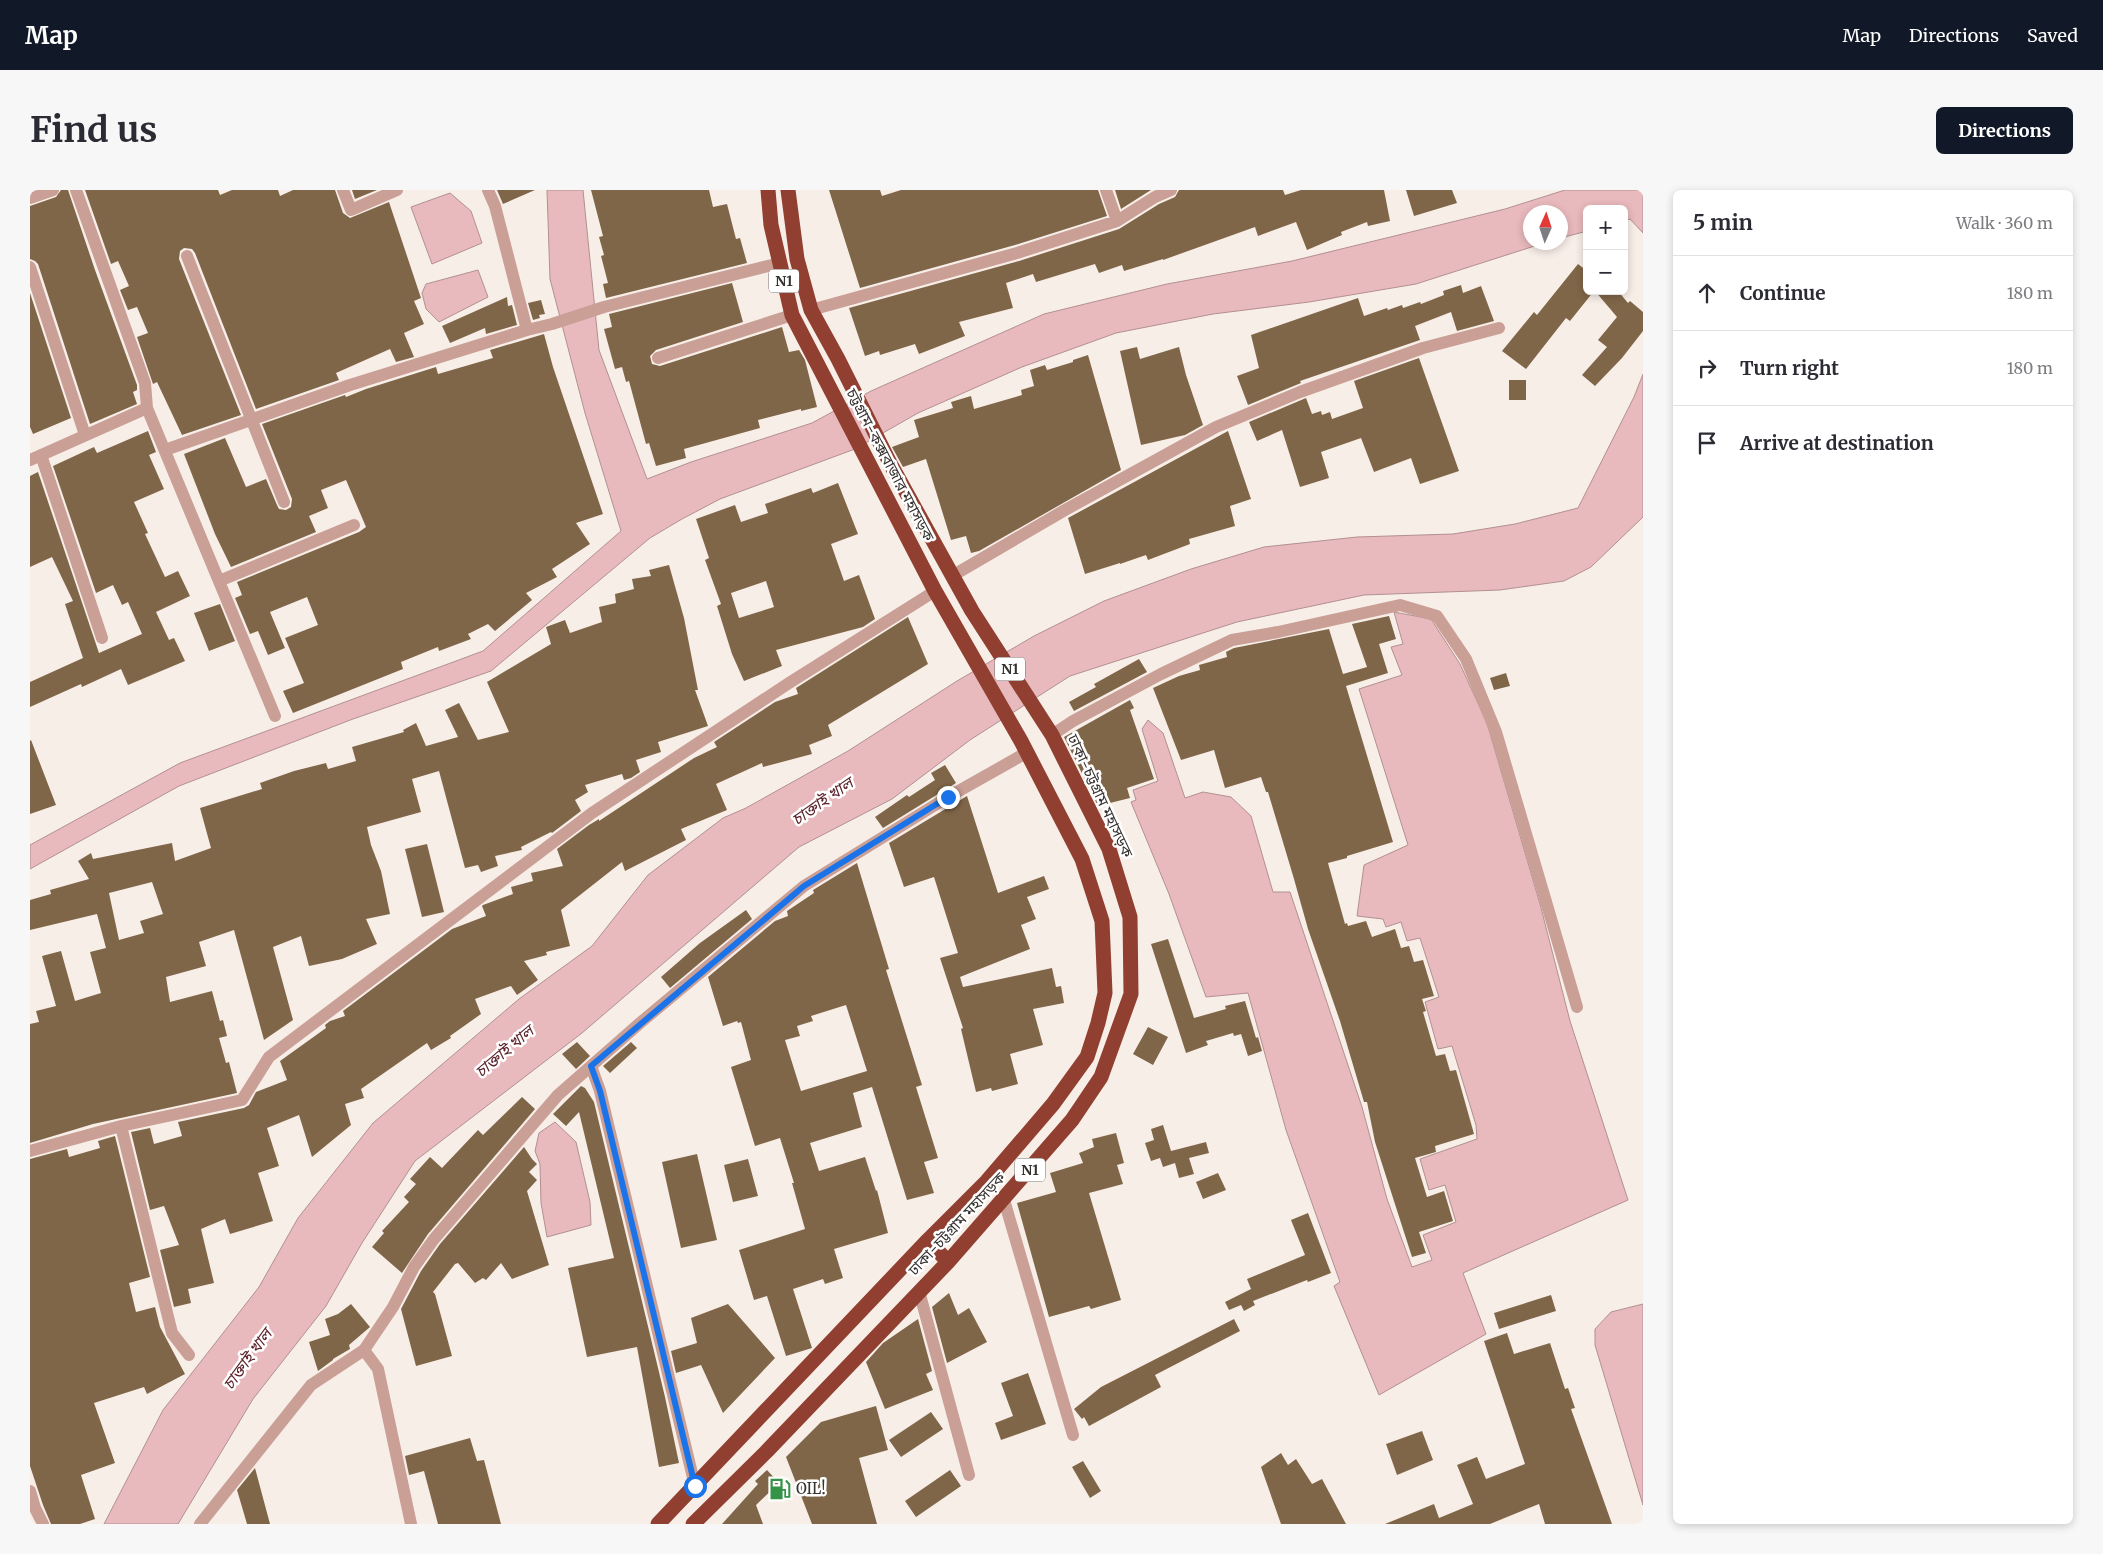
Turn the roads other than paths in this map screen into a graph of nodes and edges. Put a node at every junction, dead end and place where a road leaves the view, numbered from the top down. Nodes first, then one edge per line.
1 (53, 190) edge
2 (76, 190) edge
3 (343, 190) edge
4 (397, 190) edge
5 (488, 190) edge
6 (768, 190) edge
7 (788, 190) edge
8 (1106, 190) edge
9 (1171, 190) edge
10 (30, 198) edge
11 (1116, 221) junction
12 (186, 256) dead end
13 (780, 263) junction
14 (30, 267) edge
15 (812, 310) junction
16 (792, 315) junction
17 (1499, 328) dead end
18 (527, 330) junction
19 (658, 358) dead end
20 (147, 408) junction
21 (250, 421) junction
22 (86, 435) junction
23 (165, 450) junction
24 (36, 457) edge
25 (284, 502) dead end
26 (354, 525) dead end
27 (952, 576) junction
28 (219, 581) junction
29 (936, 591) junction
30 (102, 638) dead end
31 (276, 716) dead end
32 (1050, 732) junction
33 (1023, 747) junction
34 (1577, 1006) dead end
35 (591, 1066) junction
36 (121, 1126) junction
37 (30, 1151) edge
38 (1004, 1200) junction
39 (928, 1240) junction
40 (948, 1262) junction
41 (919, 1291) junction
42 (364, 1350) junction
43 (189, 1355) dead end
44 (1073, 1435) dead end
45 (969, 1475) dead end
46 (695, 1486) junction
47 (30, 1491) edge
48 (43, 1524) edge
49 (200, 1524) edge
50 (411, 1524) edge
51 (658, 1524) edge
52 (693, 1524) edge

1 - 10 street
2 - 20 street
3 - 4 street
5 - 18 street
6 - 13 highway, চট্টগ্রাম-কক্সবাজার মহাসড়ক / N1
7 - 15 highway, চট্টগ্রাম-কক্সবাজার মহাসড়ক / N1
8 - 11 street
9 - 11 street
11 - 15 street
12 - 21 street
13 - 16 highway, চট্টগ্রাম-কক্সবাজার মহাসড়ক / N1
13 - 18 street
14 - 22 street
15 - 27 highway, চট্টগ্রাম-কক্সবাজার মহাসড়ক / N1
16 - 19 street
16 - 29 highway, চট্টগ্রাম-কক্সবাজার মহাসড়ক / N1
17 - 27 street
18 - 21 street
20 - 22 street
20 - 23 street
21 - 23 street
21 - 25 street
22 - 24 street
23 - 28 street
24 - 30 street
26 - 28 street
27 - 32 highway, চট্টগ্রাম-কক্সবাজার মহাসড়ক / N1
28 - 31 street
29 - 33 highway, চট্টগ্রাম-কক্সবাজার মহাসড়ক / N1
29 - 36 street
32 - 34 street
32 - 38 highway, ঢাকা-চট্টগ্রাম মহাসড়ক / N1
33 - 35 street
33 - 39 highway, ঢাকা-চট্টগ্রাম মহাসড়ক / N1
35 - 42 street
35 - 46 street
36 - 37 street
36 - 43 street
38 - 40 highway, ঢাকা-চট্টগ্রাম মহাসড়ক / N1
38 - 44 street
39 - 40 highway
39 - 46 highway, ঢাকা-চট্টগ্রাম মহাসড়ক / N1
40 - 41 highway, ঢাকা-চট্টগ্রাম মহাসড়ক / N1
41 - 45 street
41 - 52 highway, ঢাকা-চট্টগ্রাম মহাসড়ক / N1
42 - 49 street
42 - 50 street
46 - 51 highway, ঢাকা-চট্টগ্রাম মহাসড়ক / N1
47 - 48 street

